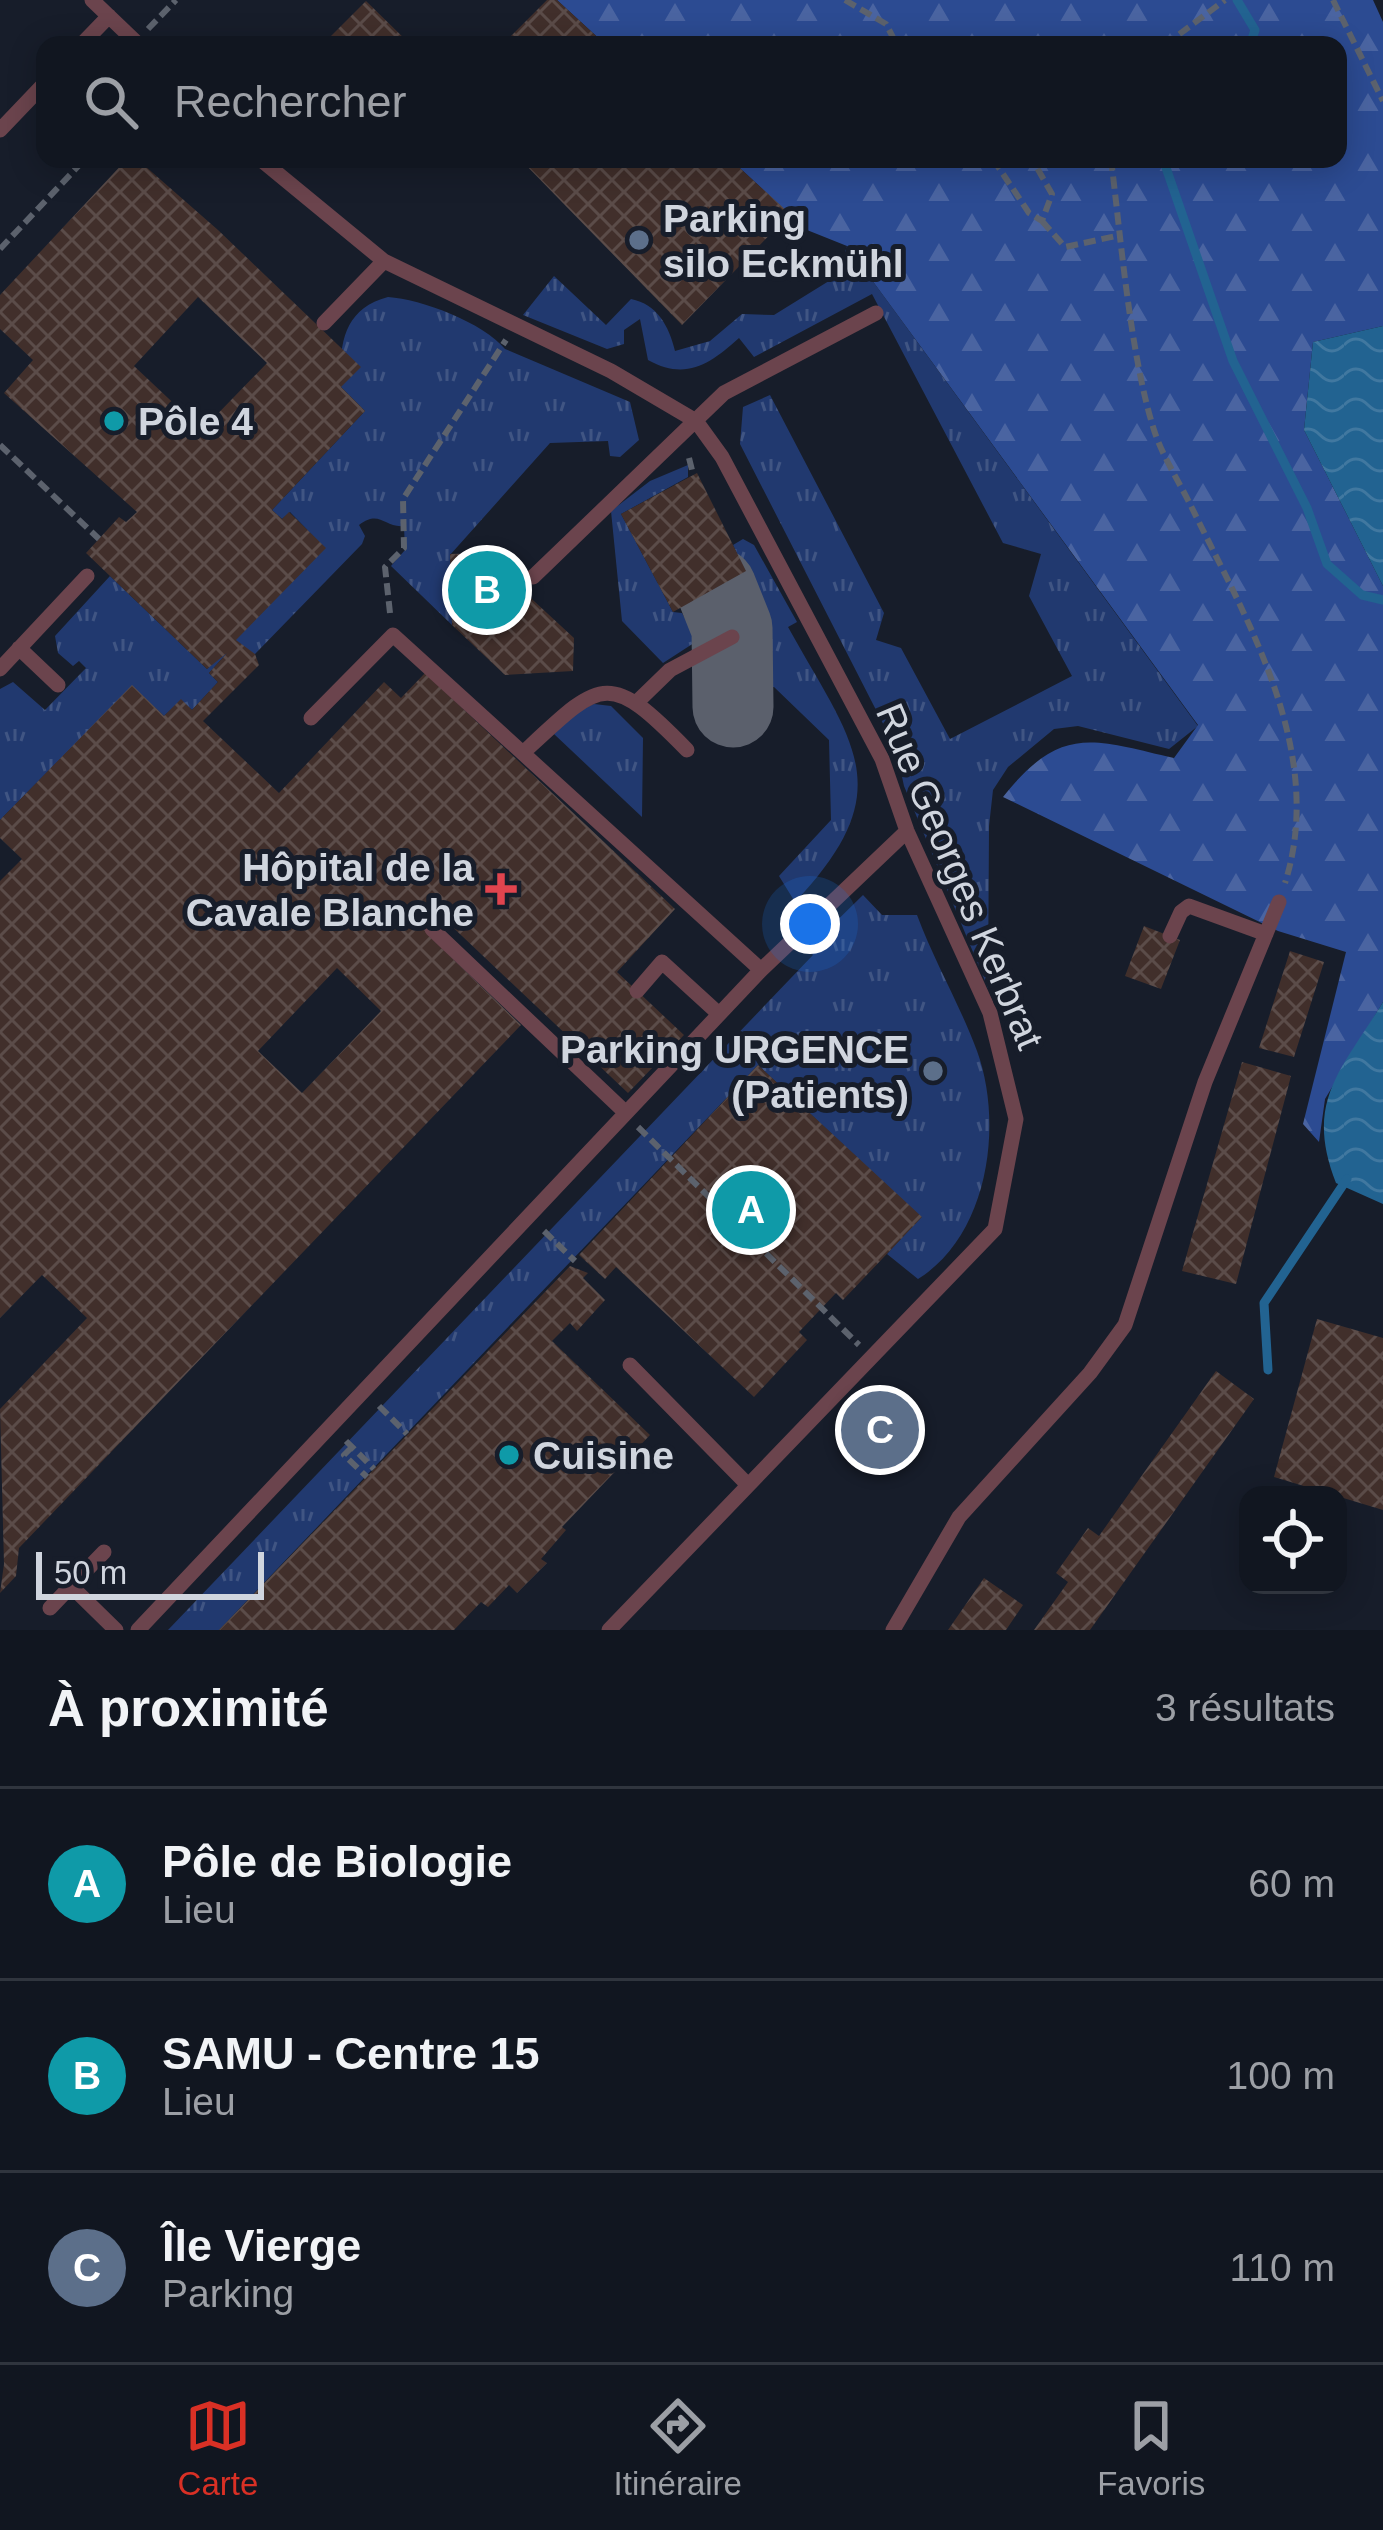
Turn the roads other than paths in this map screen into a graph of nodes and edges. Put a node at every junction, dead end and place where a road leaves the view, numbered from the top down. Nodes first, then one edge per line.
1 (92, 0) edge
2 (109, 16) junction
3 (90, 36) edge
4 (130, 36) edge
5 (36, 92) edge
6 (0, 130) edge
7 (271, 168) edge
8 (384, 261) junction
9 (876, 313) dead end
10 (324, 323) dead end
11 (696, 421) junction
12 (87, 576) dead end
13 (532, 578) dead end
14 (732, 637) dead end
15 (19, 648) junction
16 (0, 669) edge
17 (58, 685) dead end
18 (637, 701) junction
19 (311, 718) dead end
20 (687, 750) dead end
21 (524, 752) junction
22 (907, 831) junction
23 (1279, 902) road end
24 (432, 929) dead end
25 (1266, 934) junction
26 (1170, 936) dead end
27 (760, 970) junction
28 (637, 991) dead end
29 (719, 1014) junction
30 (626, 1113) junction
31 (630, 1365) dead end
32 (746, 1483) junction
33 (104, 1552) dead end
34 (71, 1586) junction
35 (50, 1608) dead end
36 (116, 1630) edge
37 (138, 1630) edge
38 (608, 1630) edge
39 (893, 1630) edge

1 - 2 lane
2 - 3 lane
2 - 4 lane
5 - 6 lane
7 - 8 lane, Rue Georges Kerbrat
8 - 10 lane
8 - 11 lane, Rue Georges Kerbrat
9 - 11 lane
11 - 13 lane
11 - 22 lane, Rue Georges Kerbrat
12 - 15 lane
14 - 18 lane
15 - 16 lane
15 - 17 lane
18 - 20 lane
18 - 21 lane
19 - 21 lane
21 - 27 lane
22 - 27 lane
22 - 32 lane, Rue Georges Kerbrat
23 - 25 lane
24 - 30 lane
25 - 26 lane
25 - 39 lane
27 - 29 lane
28 - 29 lane
29 - 30 lane
30 - 37 lane
31 - 32 lane
32 - 38 lane, Rue Georges Kerbrat
33 - 34 lane
34 - 35 lane
34 - 36 lane

